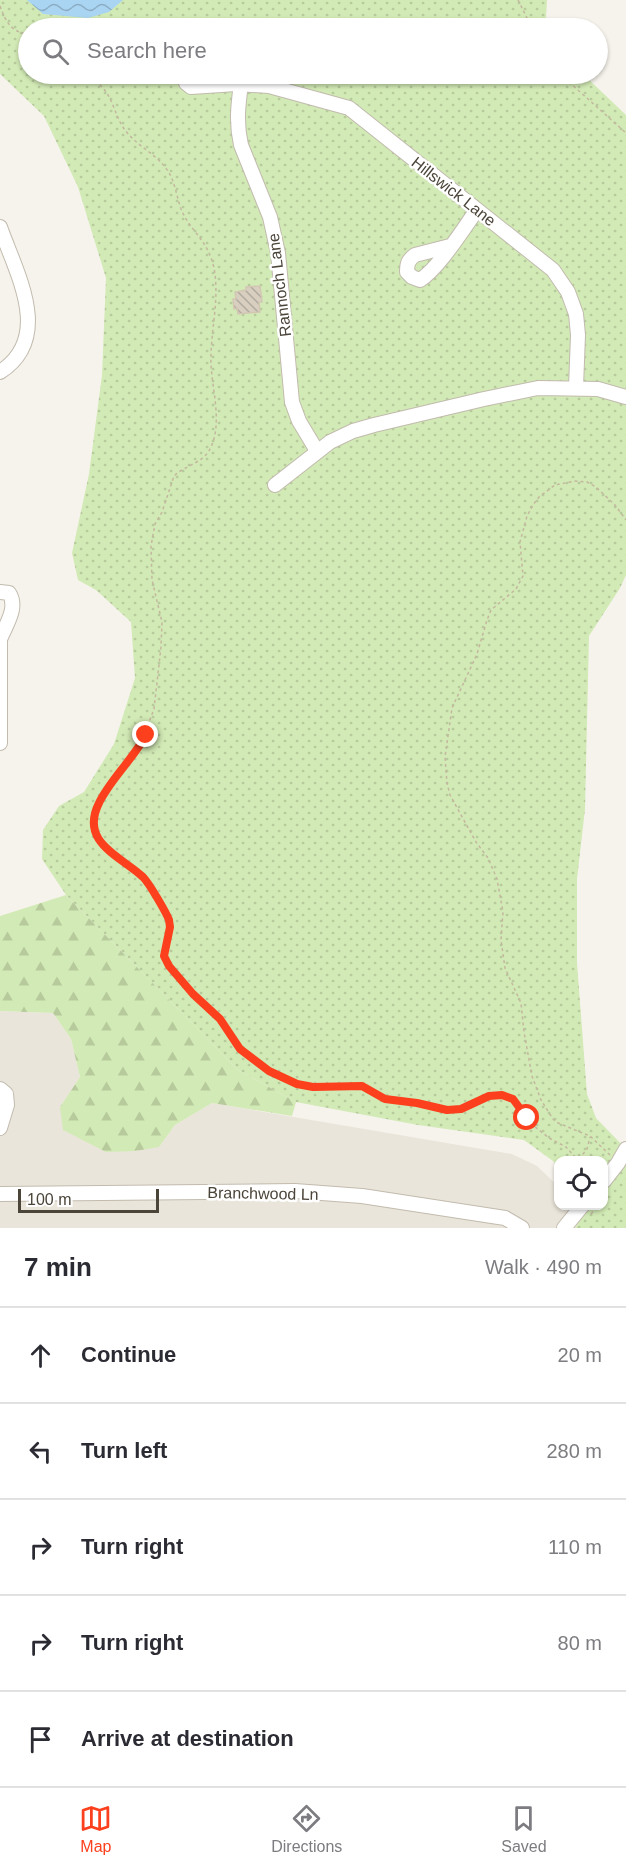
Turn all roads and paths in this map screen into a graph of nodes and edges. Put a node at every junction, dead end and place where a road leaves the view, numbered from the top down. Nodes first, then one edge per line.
1 (518, 0) edge
2 (0, 6) edge
3 (527, 18) edge
4 (18, 32) edge
5 (97, 84) edge
6 (187, 84) edge
7 (239, 84) junction
8 (571, 84) edge
9 (626, 133) edge
10 (477, 210) junction
11 (0, 227) edge
12 (450, 246) dead end
13 (0, 372) edge
14 (576, 387) junction
15 (626, 397) edge
16 (317, 451) junction
17 (275, 485) dead end
18 (626, 520) edge
19 (0, 592) edge
20 (1, 635) edge
21 (1, 702) edge
22 (0, 743) edge
23 (0, 1089) edge
24 (0, 1128) edge
25 (590, 1136) junction
26 (626, 1149) edge
27 (574, 1156) edge
28 (581, 1156) edge
29 (618, 1163) junction
30 (608, 1175) edge
31 (0, 1194) edge
32 (579, 1210) edge
33 (522, 1228) edge
34 (564, 1228) edge

1 - 3 path
2 - 4 path
5 - 27 path
6 - 7 street
7 - 10 street, Hillswick Lane
7 - 16 street, Rannoch Lane
8 - 9 path
10 - 12 street
10 - 14 street, Hillswick Lane
11 - 13 street
14 - 15 street
14 - 16 street
16 - 17 street
18 - 25 path
19 - 20 street
20 - 21 street
21 - 22 street
23 - 24 street
25 - 28 path
25 - 29 path
26 - 29 street
29 - 30 street
31 - 33 street, Branchwood Ln
32 - 34 street

